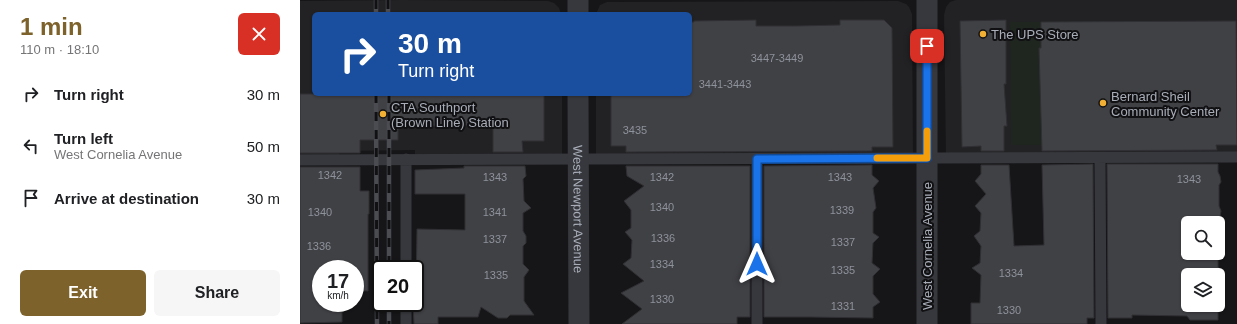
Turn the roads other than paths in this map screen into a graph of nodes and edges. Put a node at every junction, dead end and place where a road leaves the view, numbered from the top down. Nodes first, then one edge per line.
1 (578, 0) edge
2 (927, 0) edge
3 (578, 12) edge
4 (578, 96) edge
5 (927, 158) junction
6 (1100, 158) junction
7 (1237, 158) edge
8 (406, 159) junction
9 (578, 159) junction
10 (757, 159) junction
11 (300, 160) edge
12 (406, 260) edge
13 (406, 312) edge
14 (406, 324) edge
15 (579, 324) edge
16 (757, 324) edge
17 (927, 324) edge
18 (1101, 324) edge

1 - 3 street
2 - 5 street, West Cornelia Avenue
4 - 9 street, West Newport Avenue
5 - 6 lane
5 - 10 lane
5 - 17 street, West Cornelia Avenue
6 - 7 lane
6 - 18 lane
8 - 9 lane
8 - 11 lane
8 - 12 lane
9 - 10 lane
9 - 15 street, West Newport Avenue
10 - 16 lane
13 - 14 lane

